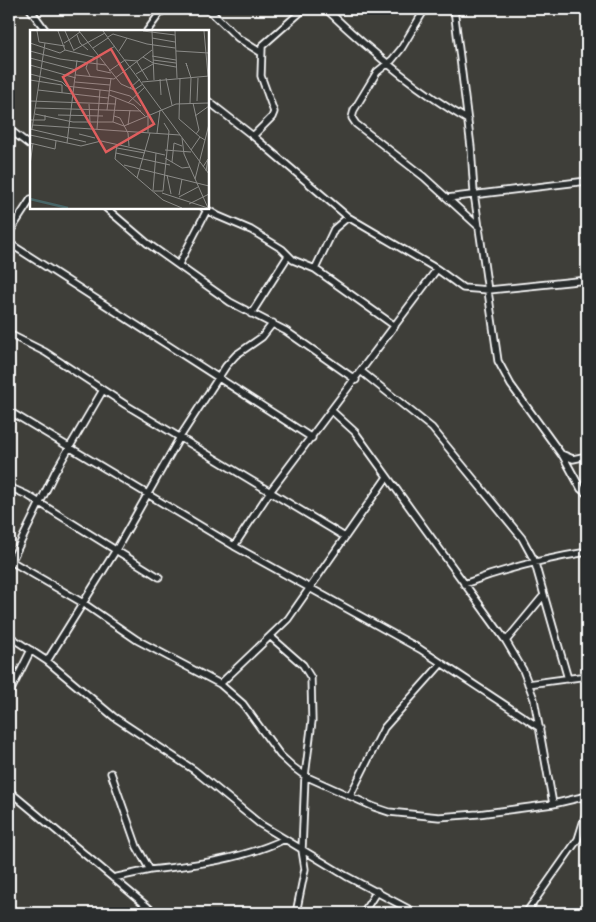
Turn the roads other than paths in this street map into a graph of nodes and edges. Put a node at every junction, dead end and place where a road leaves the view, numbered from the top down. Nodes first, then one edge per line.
1 (30, 9) edge
2 (161, 9) edge
3 (208, 9) edge
4 (304, 9) edge
5 (326, 9) edge
6 (425, 9) edge
7 (454, 9) edge
8 (45, 30) edge
9 (148, 30) edge
10 (260, 52) junction
11 (387, 63) junction
12 (209, 102) edge
13 (468, 120) junction
14 (9, 129) edge
15 (253, 136) junction
16 (30, 145) edge
17 (587, 181) edge
18 (474, 193) junction
19 (447, 198) junction
20 (30, 201) edge
21 (107, 209) edge
22 (206, 209) edge
23 (348, 217) junction
24 (480, 228) junction
25 (9, 233) edge
26 (9, 243) edge
27 (288, 256) junction
28 (179, 264) junction
29 (315, 269) junction
30 (437, 269) junction
31 (587, 280) edge
32 (489, 290) junction
33 (251, 314) junction
34 (273, 323) junction
35 (395, 326) junction
36 (9, 334) edge
37 (362, 372) junction
38 (218, 378) junction
39 (356, 380) junction
40 (103, 390) junction
41 (9, 411) edge
42 (332, 411) junction
43 (180, 437) junction
44 (312, 438) junction
45 (70, 449) junction
46 (563, 456) junction
47 (587, 456) edge
48 (386, 477) junction
49 (9, 487) edge
50 (270, 492) junction
51 (146, 493) junction
52 (587, 494) edge
53 (41, 503) junction
54 (345, 537) junction
55 (234, 546) junction
56 (116, 550) junction
57 (587, 552) edge
58 (534, 560) junction
59 (10, 561) edge
60 (159, 577) dead end
61 (464, 584) junction
62 (308, 589) junction
63 (544, 595) junction
64 (83, 603) junction
65 (9, 636) edge
66 (271, 637) junction
67 (506, 641) junction
68 (32, 650) junction
69 (47, 661) junction
70 (441, 664) junction
71 (587, 676) edge
72 (568, 679) junction
73 (220, 684) junction
74 (528, 684) junction
75 (9, 694) edge
76 (540, 728) junction
77 (111, 773) dead end
78 (305, 776) junction
79 (9, 791) edge
80 (350, 796) junction
81 (587, 796) edge
82 (554, 804) junction
83 (587, 810) edge
84 (285, 839) junction
85 (302, 850) junction
86 (150, 870) junction
87 (113, 878) junction
88 (376, 891) junction
89 (148, 908) junction
90 (143, 913) edge
91 (155, 913) edge
92 (296, 913) edge
93 (363, 913) edge
94 (416, 913) edge
95 (526, 913) edge

1 - 8 street
2 - 9 street
3 - 10 street
4 - 10 street
5 - 11 street
6 - 11 street
7 - 13 street
10 - 15 street
11 - 13 street
11 - 19 street
12 - 15 street
13 - 18 street
14 - 16 street
15 - 23 street
17 - 18 street
18 - 19 street
18 - 24 street
19 - 24 street
20 - 25 street
21 - 28 street
22 - 27 street
22 - 28 street
23 - 29 street
23 - 30 street
24 - 32 street
26 - 38 street
27 - 29 street
27 - 33 street
28 - 33 street
29 - 35 street
30 - 32 street
30 - 35 street
31 - 32 street
32 - 46 street
33 - 34 street
34 - 38 street
34 - 39 street
35 - 37 street
36 - 40 street
37 - 39 street
37 - 58 street
38 - 43 street
38 - 44 street
39 - 42 street
40 - 43 street
40 - 45 street
41 - 45 street
42 - 44 street
42 - 48 street
43 - 50 street
43 - 51 street
44 - 50 street
45 - 51 street
45 - 53 street
46 - 47 street
46 - 52 street
48 - 54 street
48 - 61 street
49 - 53 street
50 - 54 street
50 - 55 street
51 - 55 street
51 - 56 street
53 - 56 street
53 - 59 street
54 - 62 street
55 - 62 street
56 - 60 street
56 - 64 street
57 - 58 street
58 - 61 street
58 - 63 street
59 - 64 street
61 - 67 street
62 - 66 street
62 - 70 street
63 - 67 street
63 - 72 street
64 - 69 street
64 - 73 street
65 - 68 street
66 - 73 street
66 - 78 street
67 - 74 street
68 - 69 street
68 - 75 street
69 - 84 street
70 - 76 street
70 - 80 street
71 - 72 street
72 - 74 street
73 - 78 street
74 - 76 street
76 - 82 street
77 - 86 street
78 - 80 street
78 - 85 street
79 - 87 street
80 - 82 street
81 - 82 street
83 - 95 street
84 - 85 street
84 - 86 street
85 - 88 street
85 - 92 street
86 - 87 street
87 - 89 street
88 - 93 street
88 - 94 street
89 - 90 street
89 - 91 street

